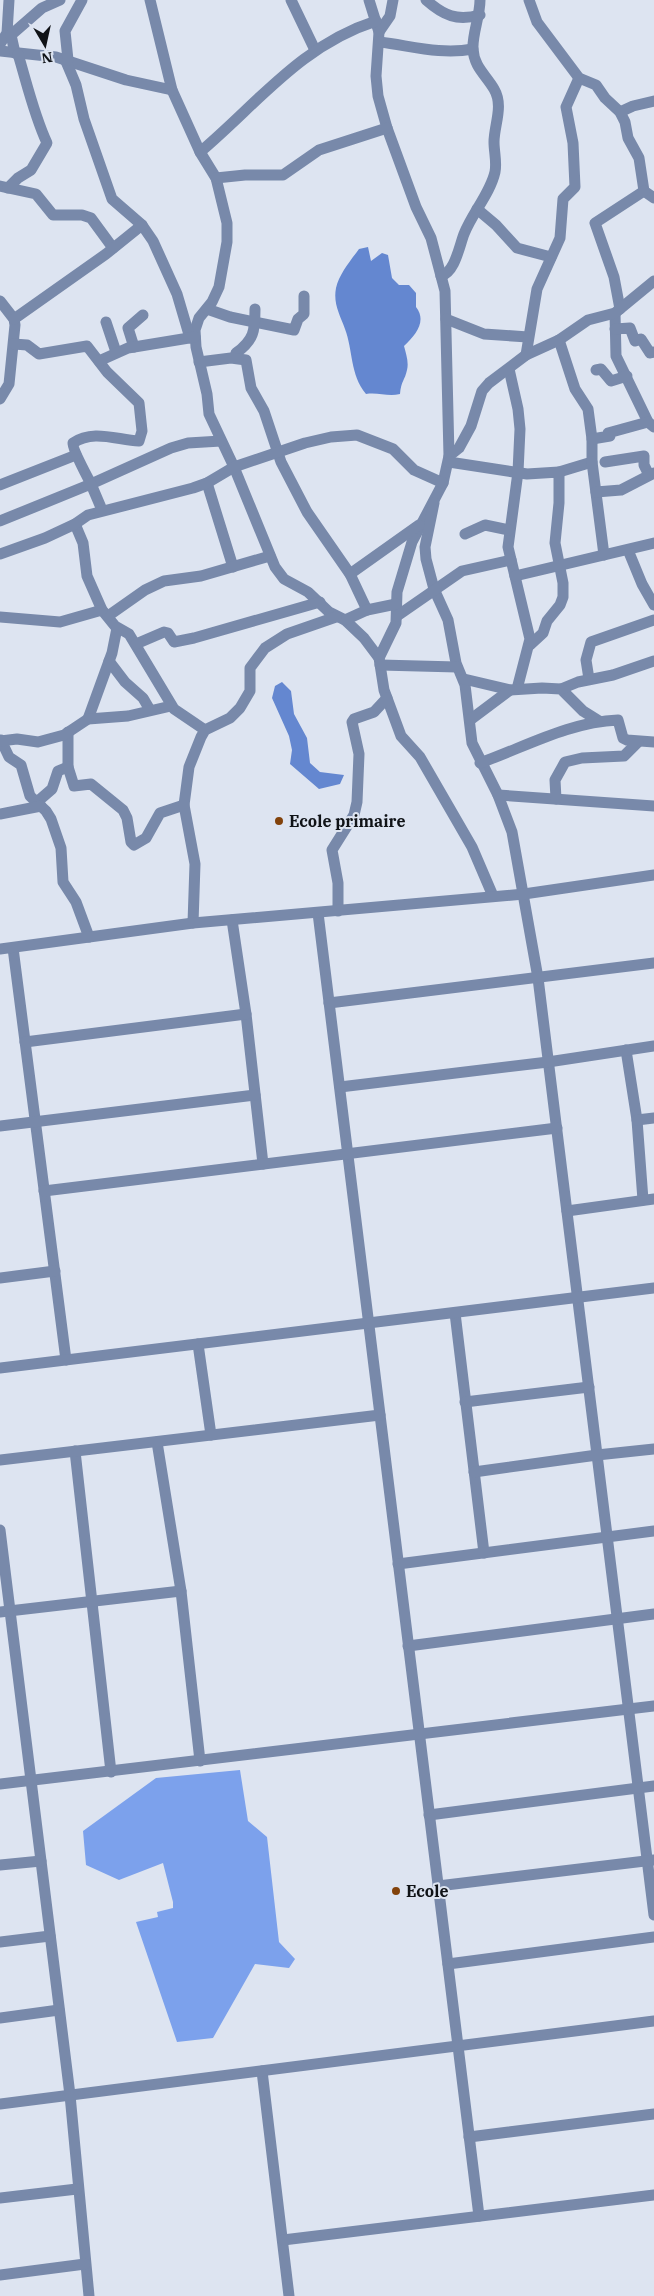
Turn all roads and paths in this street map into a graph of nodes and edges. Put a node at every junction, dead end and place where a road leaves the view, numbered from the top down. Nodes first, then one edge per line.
1 (9, 0) edge
2 (60, 0) edge
3 (82, 0) edge
4 (150, 0) edge
5 (290, 0) edge
6 (369, 0) edge
7 (393, 0) edge
8 (426, 0) edge
9 (480, 0) edge
10 (529, 0) edge
11 (480, 16) junction
12 (378, 32) junction
13 (4, 43) edge
14 (473, 49) junction
15 (315, 50) junction
16 (17, 54) junction
17 (66, 60) junction
18 (579, 78) junction
19 (172, 90) junction
20 (654, 101) edge
21 (620, 112) junction
22 (387, 128) junction
23 (200, 152) junction
24 (216, 178) junction
25 (4, 187) edge
26 (649, 195) edge
27 (477, 209) junction
28 (142, 225) junction
29 (113, 248) junction
30 (551, 257) junction
31 (441, 276) junction
32 (654, 281) edge
33 (304, 296) dead end
34 (0, 301) edge
35 (207, 310) junction
36 (617, 311) junction
37 (144, 315) dead end
38 (255, 315) junction
39 (14, 318) junction
40 (446, 319) junction
41 (106, 322) dead end
42 (615, 329) junction
43 (528, 337) junction
44 (193, 338) junction
45 (559, 340) junction
46 (14, 344) junction
47 (134, 347) junction
48 (116, 352) junction
49 (654, 352) edge
50 (526, 355) junction
51 (237, 358) junction
52 (99, 361) junction
53 (199, 362) junction
54 (509, 369) junction
55 (596, 370) dead end
56 (627, 376) junction
57 (0, 400) edge
58 (651, 425) edge
59 (592, 439) junction
60 (222, 441) junction
61 (277, 454) junction
62 (76, 455) junction
63 (449, 459) junction
64 (592, 462) junction
65 (605, 462) dead end
66 (234, 467) junction
67 (518, 472) junction
68 (559, 472) junction
69 (652, 474) edge
70 (207, 483) junction
71 (443, 483) junction
72 (91, 484) junction
73 (0, 485) edge
74 (596, 492) junction
75 (434, 503) junction
76 (102, 510) junction
77 (0, 520) edge
78 (75, 524) junction
79 (421, 524) junction
80 (509, 530) junction
81 (466, 534) dead end
82 (654, 543) edge
83 (628, 550) junction
84 (0, 554) edge
85 (604, 555) junction
86 (270, 556) junction
87 (511, 560) junction
88 (233, 567) junction
89 (559, 567) junction
90 (350, 574) junction
91 (515, 576) junction
92 (434, 589) junction
93 (320, 602) junction
94 (396, 604) junction
95 (654, 605) edge
96 (367, 610) junction
97 (105, 613) junction
98 (397, 616) junction
99 (0, 617) edge
100 (341, 618) junction
101 (654, 620) edge
102 (117, 628) junction
103 (136, 644) junction
104 (530, 645) junction
105 (109, 661) junction
106 (654, 661) edge
107 (380, 662) junction
108 (457, 667) junction
109 (464, 679) junction
110 (589, 679) junction
111 (561, 689) junction
112 (514, 690) junction
113 (387, 698) junction
114 (171, 706) junction
115 (150, 710) junction
116 (88, 719) junction
117 (470, 720) junction
118 (599, 721) junction
119 (205, 730) junction
120 (68, 732) junction
121 (0, 740) edge
122 (638, 742) junction
123 (654, 742) edge
124 (480, 764) junction
125 (68, 768) junction
126 (498, 795) junction
127 (556, 799) junction
128 (39, 804) junction
129 (184, 805) junction
130 (654, 806) edge
131 (0, 814) edge
132 (654, 874) edge
133 (524, 894) junction
134 (493, 896) junction
135 (338, 911) junction
136 (318, 914) junction
137 (232, 920) junction
138 (193, 923) junction
139 (89, 937) junction
140 (13, 948) junction
141 (0, 949) edge
142 (654, 963) edge
143 (538, 978) junction
144 (328, 1003) junction
145 (246, 1014) junction
146 (25, 1042) junction
147 (654, 1046) edge
148 (626, 1050) junction
149 (548, 1062) junction
150 (340, 1087) junction
151 (255, 1095) junction
152 (654, 1118) edge
153 (637, 1120) junction
154 (36, 1122) junction
155 (0, 1126) edge
156 (557, 1128) junction
157 (347, 1154) junction
158 (263, 1164) junction
159 (44, 1191) junction
160 (649, 1199) edge
161 (567, 1211) junction
162 (54, 1271) junction
163 (0, 1278) edge
164 (654, 1288) edge
165 (578, 1298) junction
166 (455, 1312) junction
167 (368, 1323) junction
168 (198, 1344) junction
169 (66, 1360) junction
170 (0, 1368) edge
171 (589, 1387) junction
172 (465, 1402) junction
173 (380, 1415) junction
174 (211, 1435) junction
175 (157, 1442) junction
176 (654, 1450) edge
177 (75, 1451) junction
178 (597, 1455) junction
179 (0, 1460) edge
180 (474, 1472) junction
181 (0, 1530) edge
182 (654, 1531) edge
183 (607, 1537) junction
184 (484, 1553) junction
185 (398, 1564) junction
186 (181, 1592) junction
187 (92, 1600) junction
188 (5, 1611) edge
189 (654, 1614) edge
190 (617, 1618) junction
191 (408, 1646) junction
192 (654, 1706) edge
193 (629, 1709) junction
194 (419, 1735) junction
195 (200, 1761) junction
196 (111, 1772) junction
197 (32, 1781) junction
198 (0, 1784) edge
199 (654, 1786) edge
200 (638, 1788) junction
201 (429, 1815) junction
202 (651, 1860) edge
203 (41, 1861) junction
204 (0, 1865) edge
205 (438, 1886) junction
206 (654, 1915) edge
207 (50, 1936) junction
208 (654, 1937) edge
209 (0, 1942) edge
210 (448, 1964) junction
211 (59, 2010) junction
212 (0, 2018) edge
213 (654, 2021) edge
214 (458, 2046) junction
215 (262, 2070) junction
216 (70, 2095) junction
217 (0, 2104) edge
218 (654, 2114) edge
219 (469, 2137) junction
220 (77, 2189) junction
221 (654, 2195) edge
222 (0, 2198) edge
223 (479, 2216) junction
224 (283, 2240) junction
225 (85, 2264) junction
226 (0, 2275) edge
227 (89, 2296) edge
228 (290, 2296) edge

1 - 13 street
2 - 13 street
3 - 17 street
4 - 19 street
5 - 15 street
6 - 12 street
7 - 12 street
8 - 11 street
9 - 11 street
10 - 18 street
11 - 14 street
12 - 14 street
12 - 15 street
12 - 22 street
13 - 16 street
13 - 16 street
14 - 27 street
15 - 23 street
16 - 17 street
16 - 25 street
17 - 19 street
17 - 28 street
18 - 21 street
18 - 30 street
19 - 23 street
20 - 21 street
21 - 26 street
22 - 24 street
22 - 31 street
23 - 24 street
24 - 35 street
25 - 29 street
26 - 36 street
27 - 30 street
27 - 31 street
28 - 29 street
28 - 44 street
29 - 39 street
30 - 43 street
31 - 40 street
32 - 36 street
33 - 38 street
34 - 39 street
35 - 38 street
35 - 44 street
36 - 42 street
36 - 45 street
37 - 47 street
38 - 51 street
39 - 46 street
40 - 43 street
40 - 63 street
41 - 48 street
42 - 49 street
42 - 56 street
43 - 50 street
44 - 47 street
44 - 53 street
45 - 50 street
45 - 59 street
46 - 52 street
46 - 57 street
47 - 48 street
48 - 52 street
50 - 54 street
51 - 53 street
51 - 61 street
52 - 62 street
53 - 60 street
54 - 63 street
54 - 67 street
55 - 56 street
56 - 58 street
58 - 59 street
59 - 64 street
60 - 66 street
60 - 72 street
61 - 66 street
61 - 71 street
61 - 90 street
62 - 72 street
62 - 73 street
63 - 67 street
63 - 71 street
64 - 68 street
64 - 74 street
65 - 69 street
66 - 70 street
66 - 86 street
67 - 68 street
67 - 80 street
68 - 89 street
69 - 74 street
70 - 76 street
70 - 88 street
71 - 75 street
72 - 76 street
72 - 77 street
74 - 85 street
75 - 79 street
75 - 92 street
76 - 78 street
78 - 84 street
78 - 97 street
79 - 90 street
79 - 94 street
80 - 81 street
80 - 87 street
82 - 83 street
83 - 85 street
83 - 95 street
85 - 89 street
86 - 88 street
86 - 93 street
87 - 91 street
87 - 92 street
88 - 97 street
89 - 91 street
89 - 104 street
90 - 96 street
91 - 104 street
92 - 98 street
92 - 108 street
93 - 100 street
93 - 103 street
94 - 96 street
94 - 98 street
96 - 100 street
97 - 99 street
97 - 102 street
98 - 107 street
100 - 107 street
100 - 119 street
101 - 110 street
102 - 103 street
102 - 105 street
103 - 114 street
104 - 112 street
105 - 115 street
105 - 116 street
106 - 110 street
107 - 108 street
107 - 113 street
108 - 109 street
109 - 112 street
109 - 117 street
110 - 111 street
111 - 112 street
111 - 118 street
112 - 117 street
113 - 134 street
113 - 135 street
114 - 115 street
114 - 119 street
115 - 116 street
116 - 120 street
117 - 124 street
118 - 122 street
118 - 124 street
119 - 129 street
120 - 121 street
120 - 125 street
121 - 128 street
122 - 123 street
122 - 127 street
124 - 126 street
125 - 128 street
125 - 129 street
126 - 127 street
126 - 133 street
127 - 130 street
128 - 131 street
128 - 139 street
129 - 138 street
132 - 133 street
133 - 134 street
133 - 143 street
134 - 135 street
135 - 136 street
136 - 137 street
136 - 144 street
137 - 138 street
137 - 145 street
138 - 139 street
139 - 140 street
140 - 141 street
140 - 146 street
142 - 143 street
143 - 144 street
143 - 149 street
144 - 150 street
145 - 146 street
145 - 151 street
146 - 154 street
147 - 148 street
148 - 149 street
148 - 153 street
149 - 150 street
149 - 156 street
150 - 157 street
151 - 154 street
151 - 158 street
152 - 153 street
153 - 160 street
154 - 155 street
154 - 159 street
156 - 157 street
156 - 161 street
157 - 158 street
157 - 167 street
158 - 159 street
159 - 162 street
160 - 161 street
161 - 165 street
162 - 163 street
162 - 169 street
164 - 165 street
165 - 166 street
165 - 171 street
166 - 167 street
166 - 172 street
167 - 168 street
167 - 173 street
168 - 169 street
168 - 174 street
169 - 170 street
171 - 172 street
171 - 178 street
172 - 180 street
173 - 174 street
173 - 185 street
174 - 175 street
175 - 177 street
175 - 186 street
176 - 178 street
177 - 179 street
177 - 187 street
178 - 180 street
178 - 183 street
180 - 184 street
181 - 188 street
182 - 183 street
183 - 184 street
183 - 190 street
184 - 185 street
185 - 191 street
186 - 187 street
186 - 195 street
187 - 188 street
187 - 196 street
188 - 197 street
189 - 190 street
190 - 191 street
190 - 193 street
191 - 194 street
192 - 193 street
193 - 194 street
193 - 200 street
194 - 195 street
194 - 201 street
195 - 196 street
196 - 197 street
197 - 198 street
197 - 203 street
199 - 200 street
200 - 201 street
200 - 202 street
201 - 205 street
202 - 205 street
202 - 206 street
203 - 204 street
203 - 207 street
205 - 210 street
207 - 209 street
207 - 211 street
208 - 210 street
210 - 214 street
211 - 212 street
211 - 216 street
213 - 214 street
214 - 215 street
214 - 219 street
215 - 216 street
215 - 224 street
216 - 217 street
216 - 220 street
218 - 219 street
219 - 223 street
220 - 222 street
220 - 225 street
221 - 223 street
223 - 224 street
224 - 228 street
225 - 226 street
225 - 227 street

